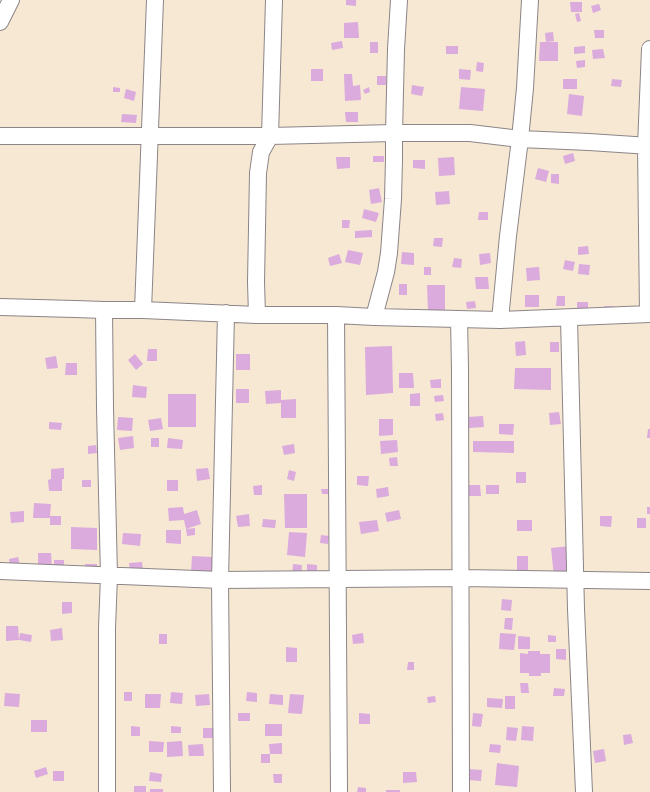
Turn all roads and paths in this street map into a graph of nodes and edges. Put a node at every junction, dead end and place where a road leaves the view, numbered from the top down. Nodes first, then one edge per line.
1 (11, 0) edge
2 (155, 0) edge
3 (274, 0) edge
4 (400, 0) edge
5 (530, 0) edge
6 (0, 22) edge
7 (650, 49) edge
8 (394, 133) junction
9 (0, 136) edge
10 (149, 136) junction
11 (270, 136) junction
12 (520, 139) junction
13 (648, 146) edge
14 (0, 307) edge
15 (104, 310) junction
16 (143, 310) junction
17 (226, 313) junction
18 (649, 314) edge
19 (257, 315) junction
20 (336, 315) junction
21 (374, 317) junction
22 (569, 318) junction
23 (459, 319) junction
24 (500, 320) junction
25 (0, 571) edge
26 (109, 576) junction
27 (461, 578) junction
28 (338, 579) junction
29 (220, 580) junction
30 (575, 580) junction
31 (650, 581) edge
32 (107, 792) edge
33 (222, 792) edge
34 (339, 792) edge
35 (461, 792) edge
36 (584, 792) edge

1 - 6 street
2 - 10 street
3 - 11 street
4 - 8 street
5 - 12 street
7 - 13 street
8 - 11 street
8 - 12 street
8 - 21 street
9 - 10 street
10 - 11 street
10 - 16 street
11 - 19 street
12 - 13 street
12 - 24 street
13 - 18 street
14 - 15 street
15 - 16 street
15 - 26 street
16 - 17 street
17 - 19 street
17 - 29 street
18 - 22 street
19 - 20 street
20 - 21 street
20 - 28 street
21 - 23 street
22 - 24 street
22 - 30 street
23 - 24 street
23 - 27 street
25 - 26 street
26 - 29 street
26 - 32 street
27 - 28 street
27 - 30 street
27 - 35 street
28 - 29 street
28 - 34 street
29 - 33 street
30 - 31 street
30 - 36 street

